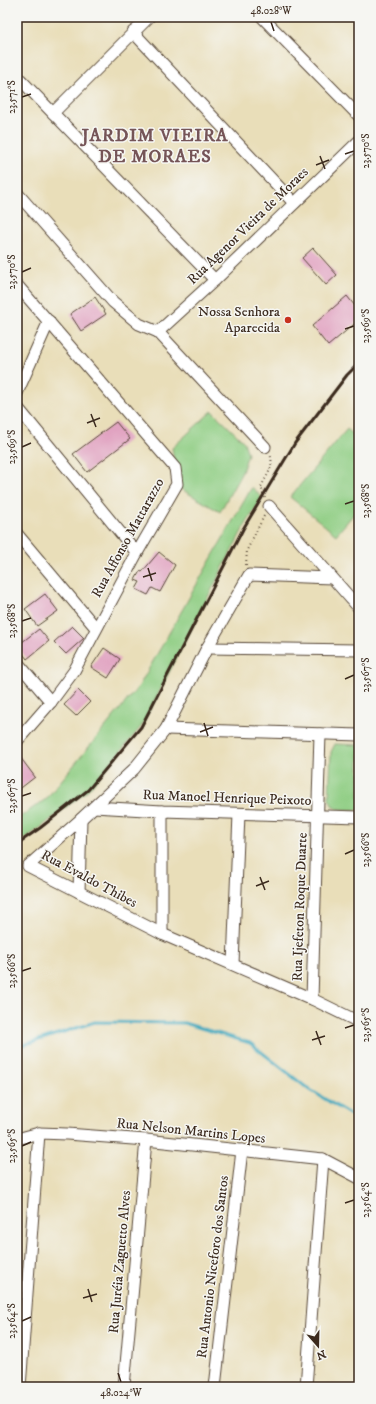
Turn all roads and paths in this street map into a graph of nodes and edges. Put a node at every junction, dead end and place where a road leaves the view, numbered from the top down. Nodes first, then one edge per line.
1 (149, 17) edge
2 (262, 17) edge
3 (133, 32) junction
4 (17, 76) edge
5 (53, 113) junction
6 (359, 116) edge
7 (359, 141) edge
8 (17, 193) edge
9 (294, 203) junction
10 (215, 280) junction
11 (17, 284) edge
12 (49, 322) junction
13 (158, 332) junction
14 (17, 393) edge
15 (17, 407) edge
16 (265, 447) joint
17 (270, 506) junction
18 (17, 534) edge
19 (137, 553) junction
20 (248, 576) junction
21 (332, 578) junction
22 (359, 608) edge
23 (96, 628) junction
24 (207, 648) junction
25 (359, 650) edge
26 (17, 662) edge
27 (51, 702) junction
28 (166, 729) junction
29 (320, 734) junction
30 (359, 735) edge
31 (17, 741) edge
32 (94, 807) junction
33 (162, 812) junction
34 (239, 814) junction
35 (318, 815) junction
36 (359, 817) edge
37 (81, 819) junction
38 (78, 892) junction
39 (162, 934) junction
40 (233, 964) junction
41 (312, 999) junction
42 (359, 1022) edge
43 (39, 1133) junction
44 (17, 1139) edge
45 (146, 1140) junction
46 (242, 1150) junction
47 (323, 1159) junction
48 (359, 1178) edge
49 (20, 1387) edge
50 (124, 1387) edge
51 (215, 1387) edge
52 (306, 1387) edge

1 - 3 street
2 - 6 street
3 - 5 street
3 - 9 street
4 - 5 street
5 - 10 street
7 - 9 street, Rua Agenor Vieira de Moraes
8 - 13 street
9 - 10 street, Rua Agenor Vieira de Moraes
10 - 13 street, Rua Agenor Vieira de Moraes
11 - 12 street, Rua Affonso Mattarazzo
12 - 14 street
12 - 19 street, Rua Affonso Mattarazzo
13 - 16 street
15 - 19 street
16 - 17 path
17 - 20 path
17 - 21 street
18 - 23 street
19 - 23 street, Rua Affonso Mattarazzo
20 - 21 street
20 - 24 street, Rua Evaldo Thibes
21 - 22 street
23 - 27 street, Rua Affonso Mattarazzo
24 - 25 street
24 - 28 street, Rua Evaldo Thibes
26 - 27 street
27 - 31 street, Rua Affonso Mattarazzo
28 - 29 street
28 - 32 street, Rua Evaldo Thibes
29 - 30 street
29 - 35 street, Rua Ijefeton Roque Duarte
32 - 33 street, Rua Manoel Henrique Peixoto
32 - 37 street, Rua Evaldo Thibes
33 - 34 street, Rua Manoel Henrique Peixoto
33 - 39 street
34 - 35 street, Rua Manoel Henrique Peixoto
34 - 40 street
35 - 36 street, Rua Manoel Henrique Peixoto
35 - 41 street, Rua Ijefeton Roque Duarte
37 - 38 street
37 - 38 street, Rua Evaldo Thibes
38 - 39 street, Rua Evaldo Thibes
39 - 40 street, Rua Evaldo Thibes
40 - 41 street, Rua Evaldo Thibes
41 - 42 street, Rua Evaldo Thibes
43 - 44 street, Rua Nelson Martins Lopes
43 - 45 street, Rua Nelson Martins Lopes
43 - 49 street
45 - 46 street, Rua Nelson Martins Lopes
45 - 50 street, Rua Juréia Zaguetto Alves
46 - 47 street, Rua Nelson Martins Lopes
46 - 51 street, Rua Antonio Niceforo dos Santos
47 - 48 street, Rua Nelson Martins Lopes
47 - 52 street

